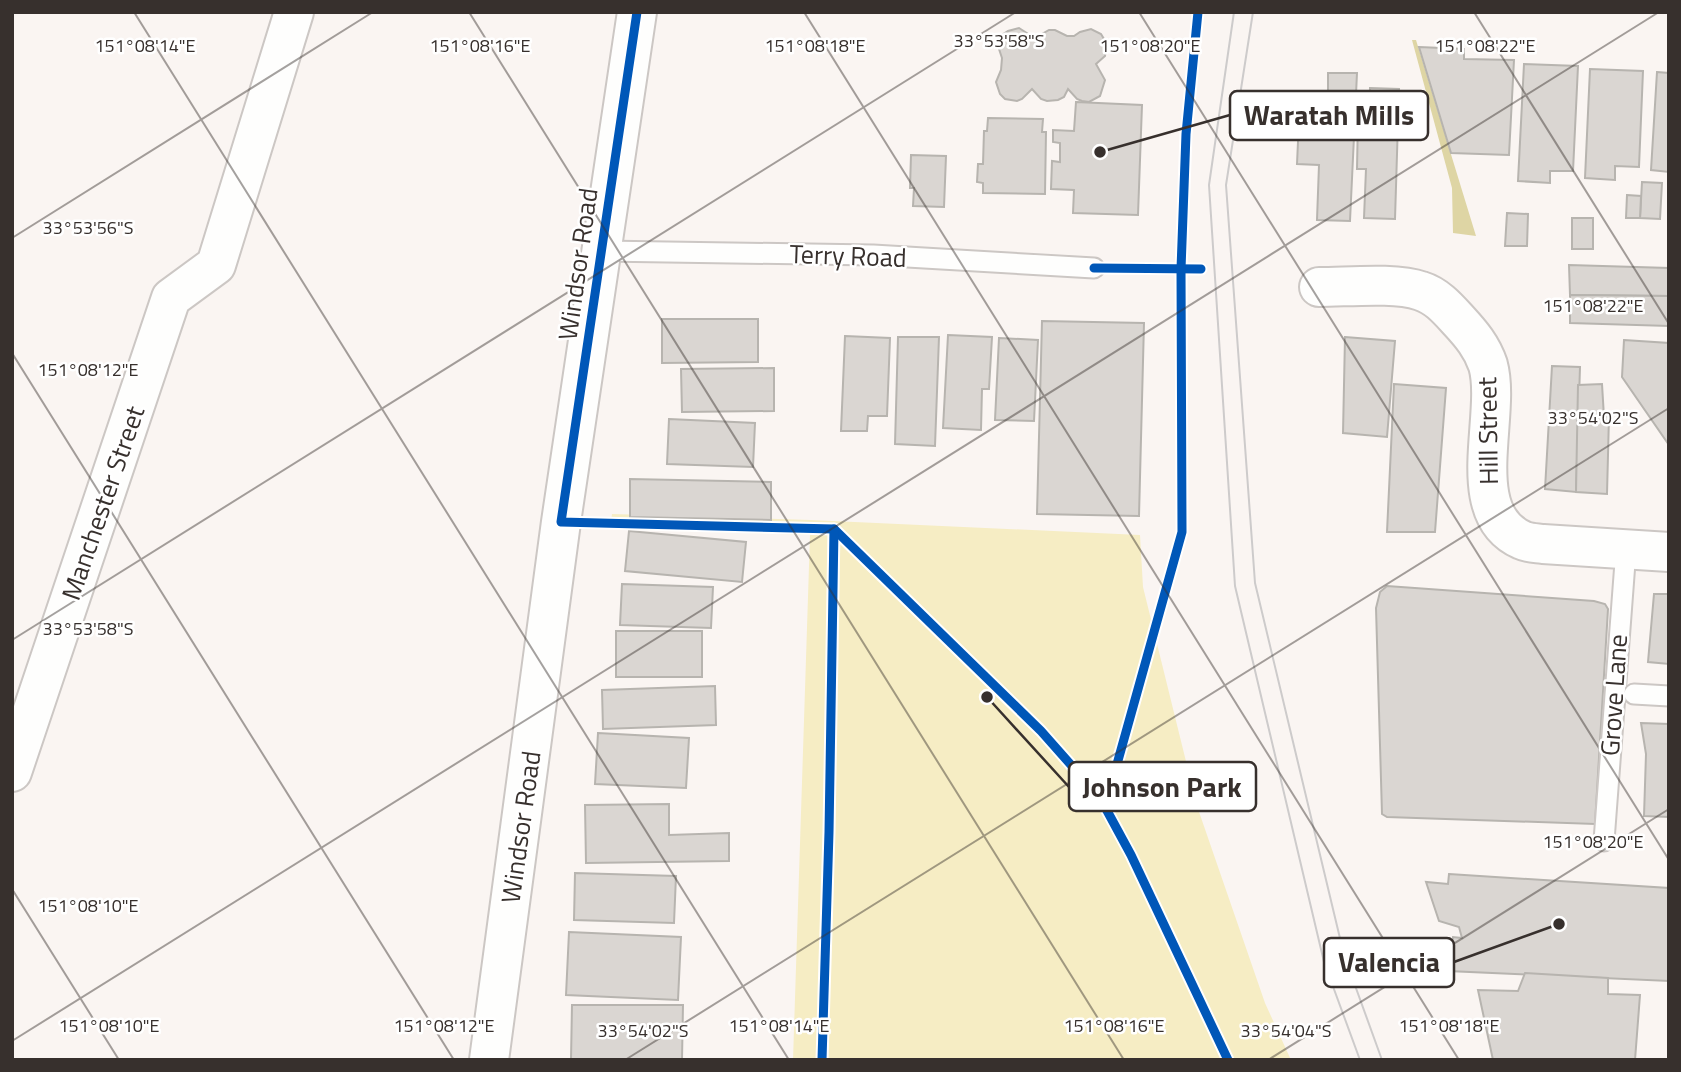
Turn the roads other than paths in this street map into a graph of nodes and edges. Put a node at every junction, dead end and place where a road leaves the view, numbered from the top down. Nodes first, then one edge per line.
1 (294, 12) edge
2 (636, 12) edge
3 (601, 251) junction
4 (1094, 268) dead end
5 (1319, 287) dead end
6 (1626, 549) junction
7 (1669, 552) edge
8 (1634, 694) dead end
9 (1669, 695) edge
10 (12, 772) edge
11 (1604, 841) dead end
12 (489, 1060) edge

1 - 10 street, Manchester Street
2 - 3 street, Windsor Road
3 - 4 lane, Terry Road
3 - 12 street, Windsor Road
5 - 6 street, Hill Street
6 - 7 street, Hill Street
6 - 11 lane, Grove Lane
8 - 9 lane

